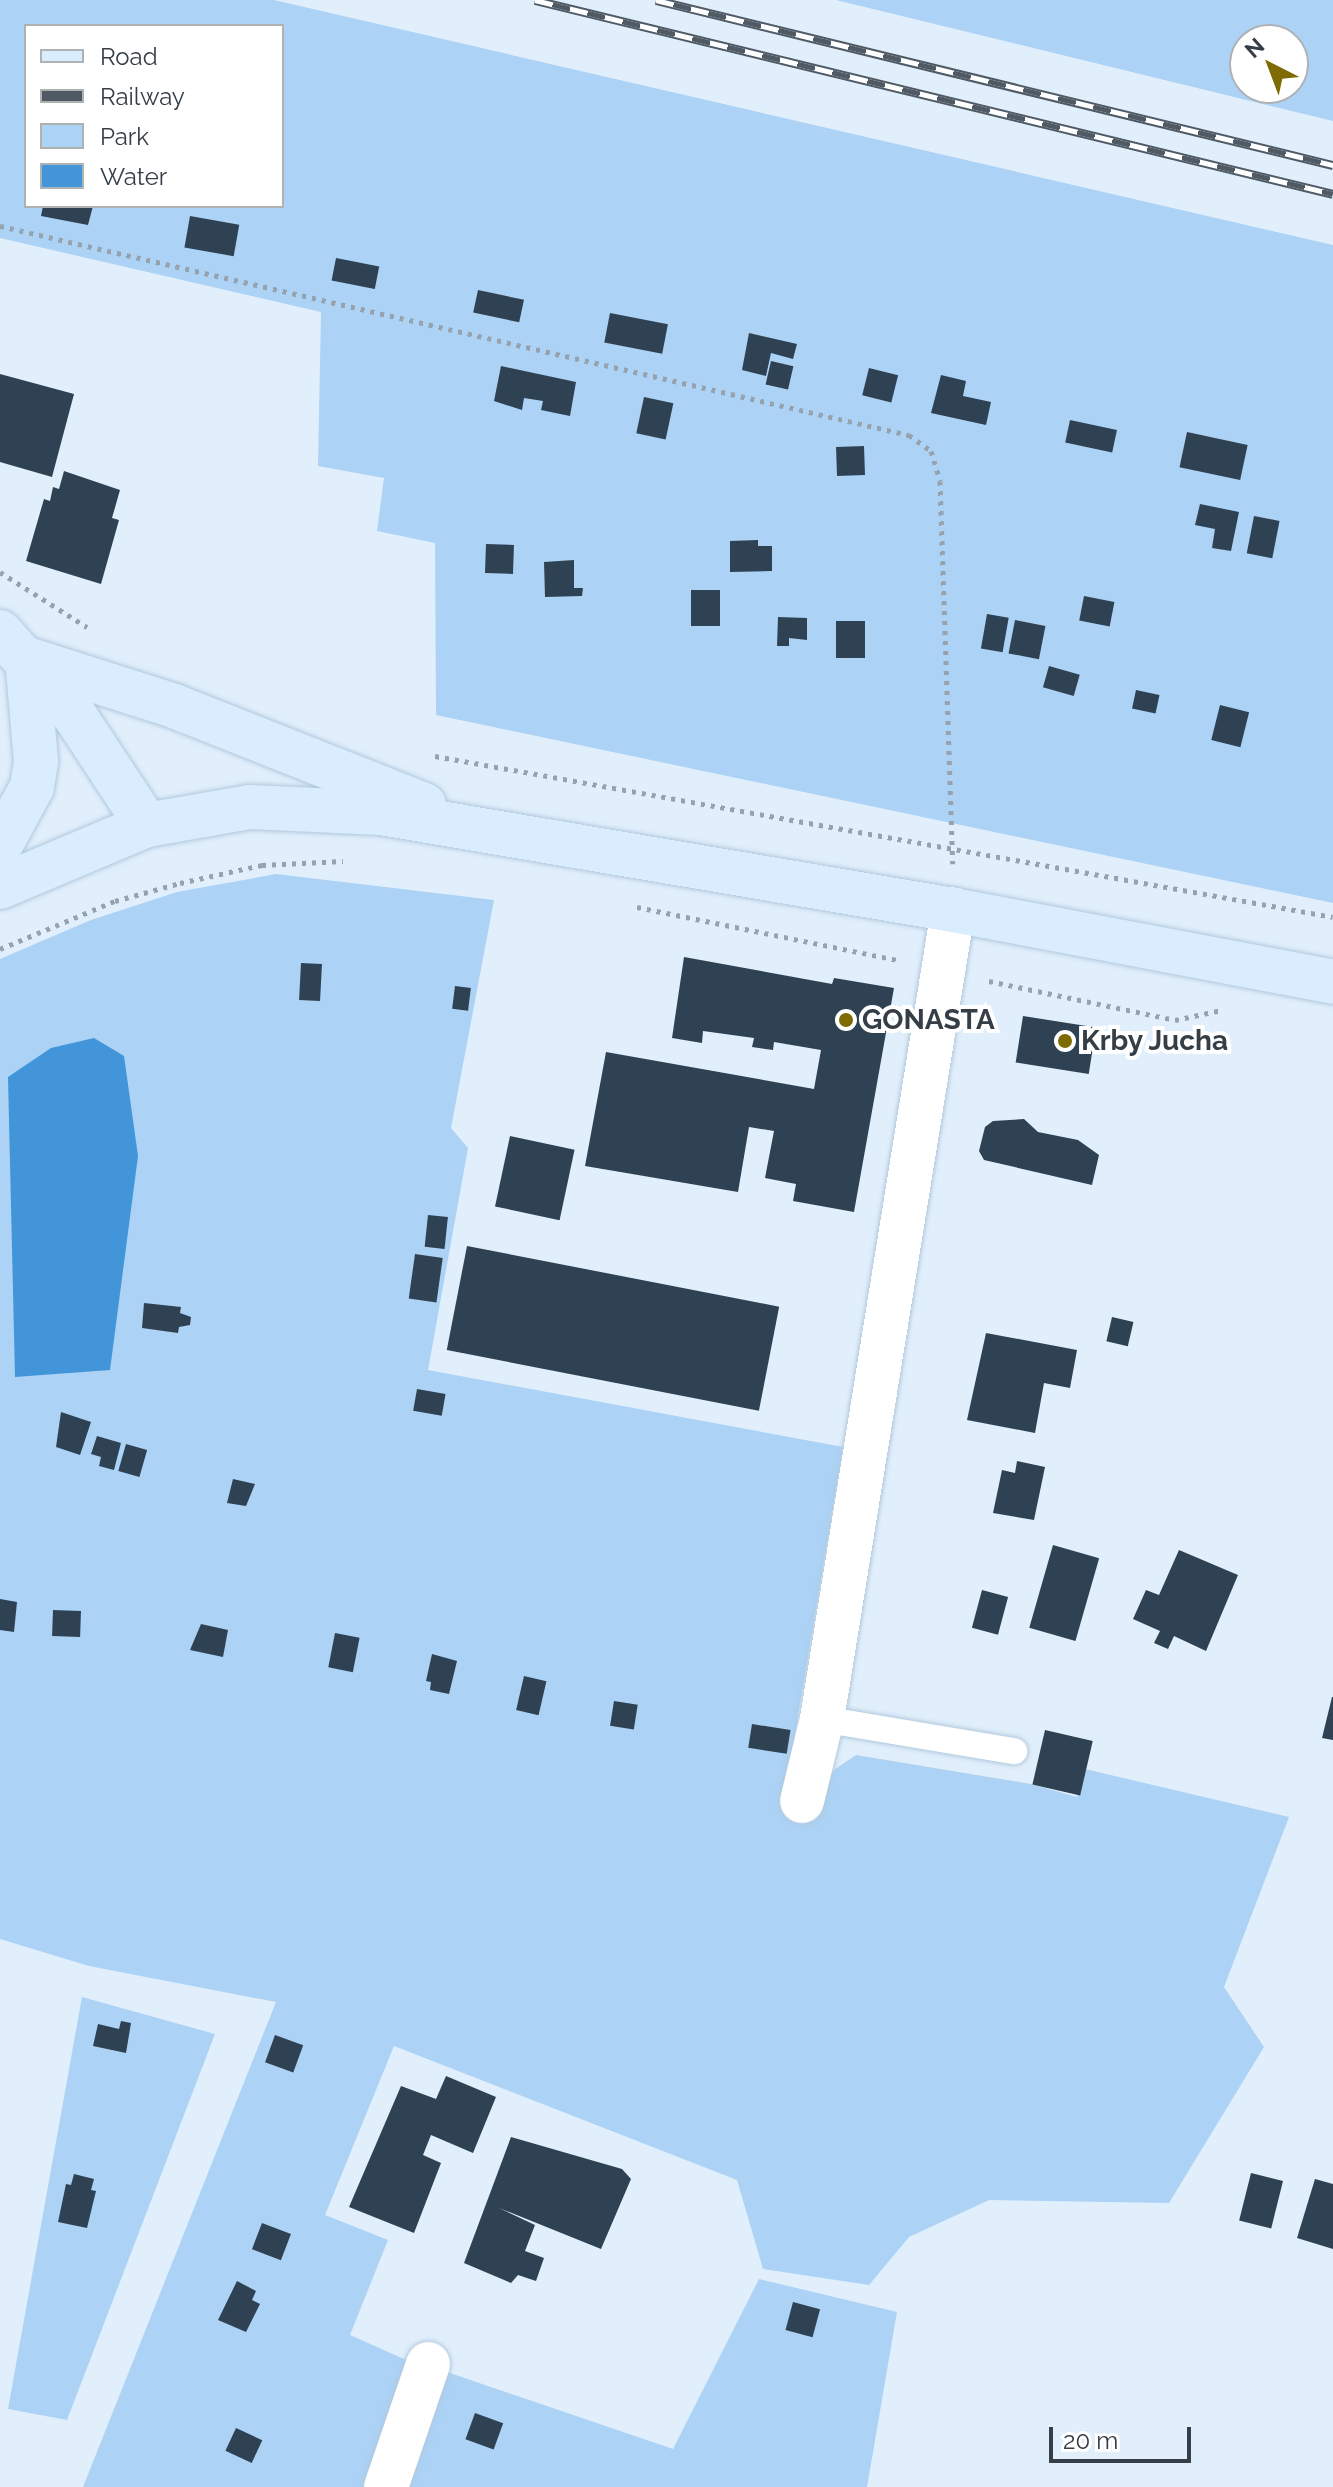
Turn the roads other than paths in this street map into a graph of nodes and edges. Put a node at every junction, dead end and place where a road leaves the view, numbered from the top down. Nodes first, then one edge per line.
1 (14, 646) edge
2 (470, 824) junction
3 (147, 825) junction
4 (0, 846) edge
5 (0, 887) edge
6 (953, 910) junction
7 (1333, 982) edge
8 (822, 1719) junction
9 (1014, 1751) dead end
10 (802, 1801) dead end
11 (428, 2364) dead end
12 (386, 2487) edge

1 - 2 main road
1 - 3 main road
1 - 4 main road
2 - 3 main road
2 - 6 main road
3 - 5 main road
6 - 7 main road
6 - 8 street
8 - 9 lane
8 - 10 street
11 - 12 street

